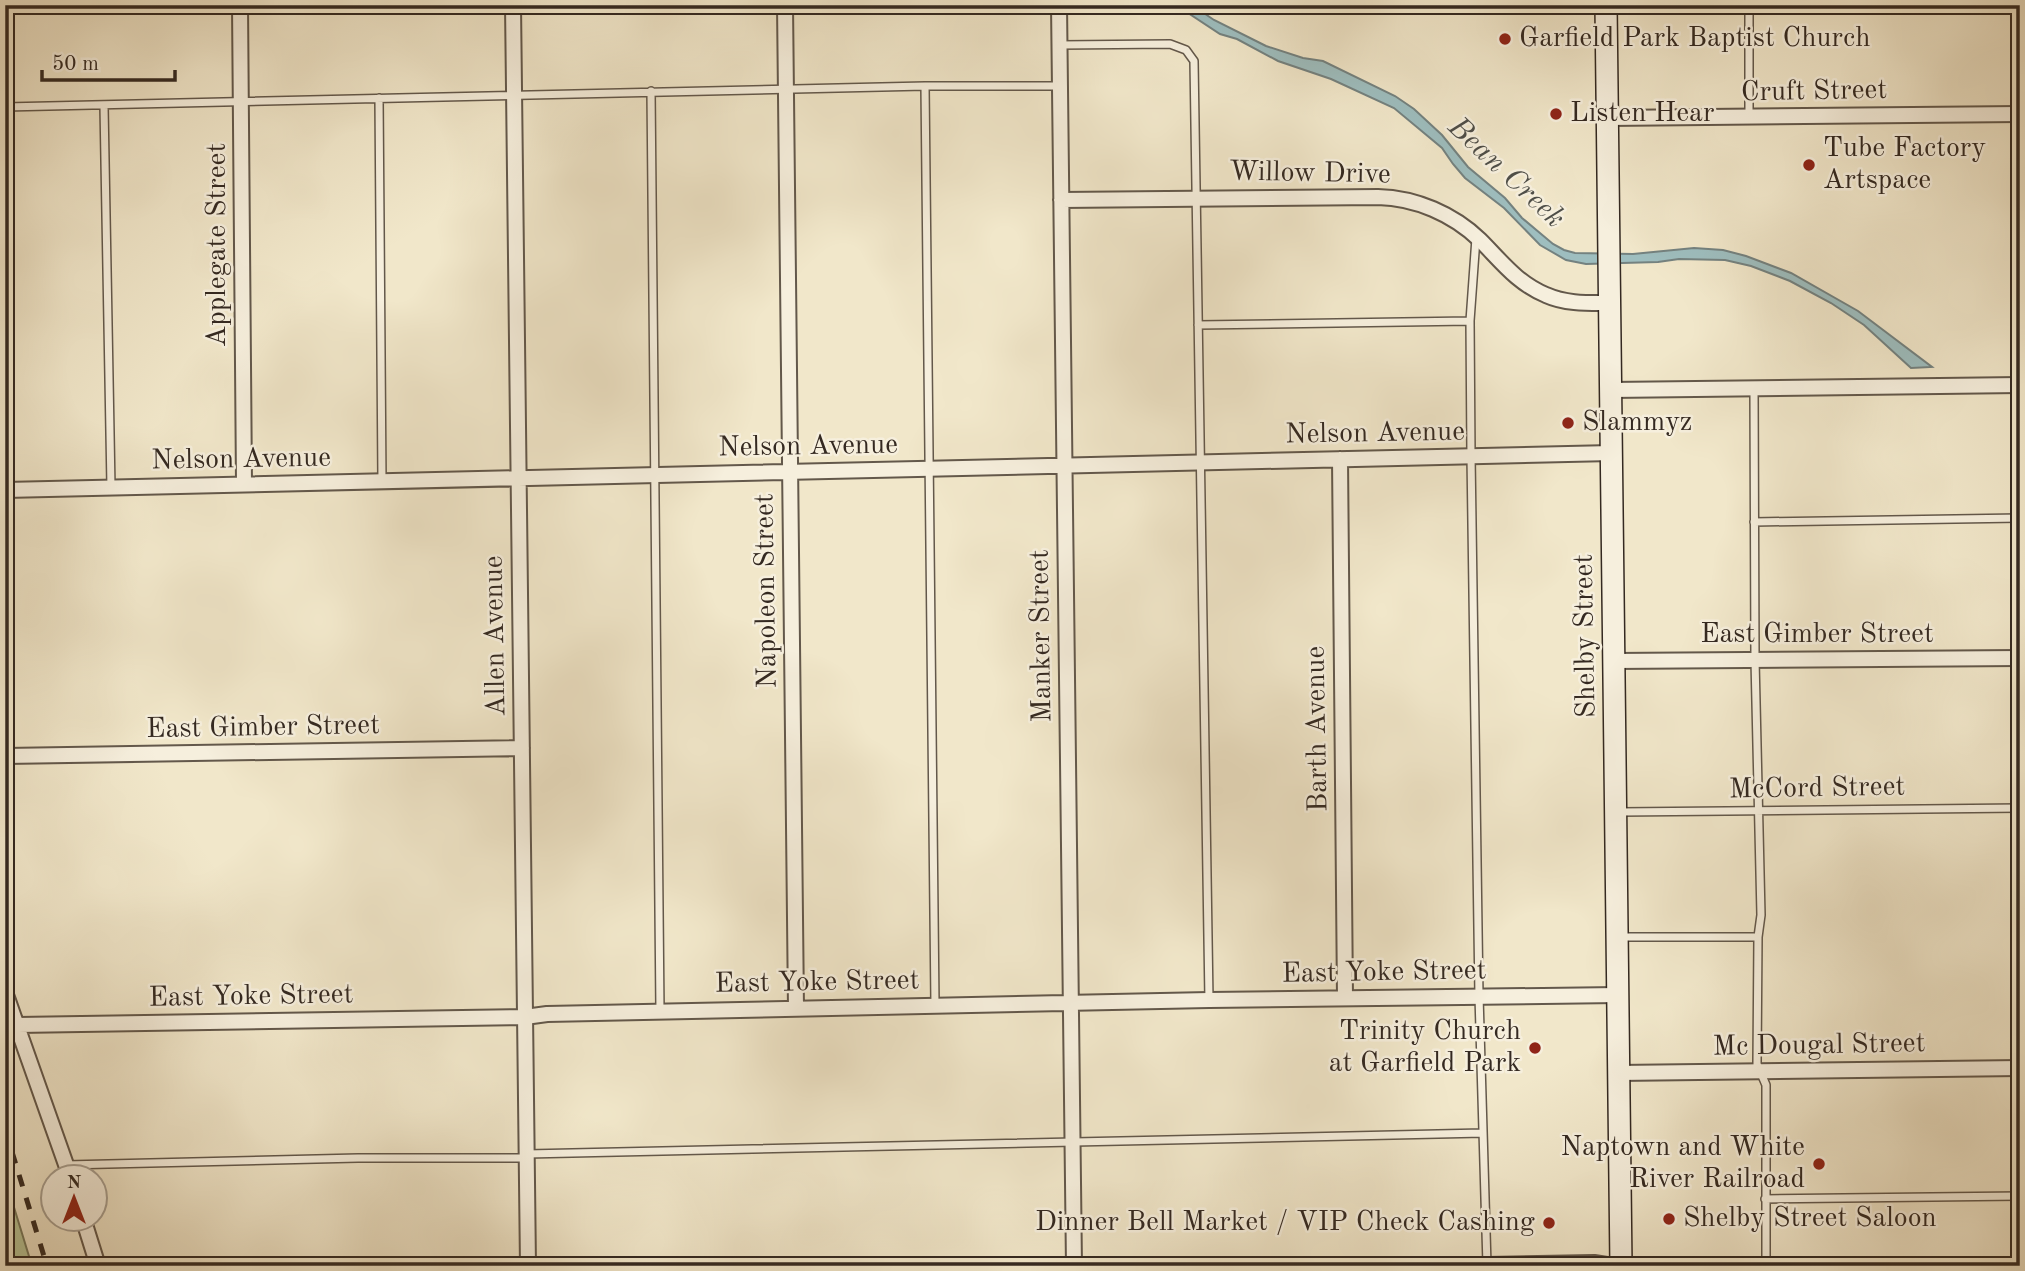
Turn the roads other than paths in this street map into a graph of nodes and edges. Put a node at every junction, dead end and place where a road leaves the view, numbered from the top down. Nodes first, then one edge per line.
1 (240, 5) edge
2 (513, 5) edge
3 (785, 5) edge
4 (1059, 5) edge
5 (1606, 5) edge
6 (1749, 5) edge
7 (1059, 45) junction
8 (925, 86) junction
9 (1060, 86) junction
10 (786, 88) junction
11 (651, 91) junction
12 (514, 94) junction
13 (379, 98) junction
14 (242, 102) junction
15 (104, 106) junction
16 (5, 107) edge
17 (2020, 114) edge
18 (1749, 117) junction
19 (1608, 118) junction
20 (1196, 197) junction
21 (1061, 200) junction
22 (1476, 236) junction
23 (1610, 294) junction
24 (1470, 321) junction
25 (1198, 325) junction
26 (2020, 385) edge
27 (1754, 388) junction
28 (1611, 390) junction
29 (1612, 453) junction
30 (1471, 456) junction
31 (1340, 459) junction
32 (1200, 462) junction
33 (1064, 466) junction
34 (929, 468) junction
35 (790, 472) junction
36 (655, 475) junction
37 (519, 478) junction
38 (382, 481) junction
39 (244, 484) junction
40 (111, 487) junction
41 (5, 490) edge
42 (2020, 518) edge
43 (1754, 522) junction
44 (2020, 658) edge
45 (1755, 660) junction
46 (1614, 661) junction
47 (522, 748) junction
48 (5, 757) edge
49 (2020, 808) edge
50 (1758, 811) junction
51 (1615, 812) junction
52 (1617, 937) junction
53 (1758, 937) junction
54 (5, 992) edge
55 (1618, 995) junction
56 (1479, 996) junction
57 (1345, 998) junction
58 (1209, 1000) junction
59 (1070, 1003) junction
60 (935, 1005) junction
61 (796, 1008) junction
62 (660, 1011) junction
63 (525, 1017) junction
64 (18, 1025) junction
65 (2020, 1068) edge
66 (1760, 1071) junction
67 (1618, 1073) junction
68 (1483, 1133) junction
69 (1072, 1142) junction
70 (527, 1156) junction
71 (65, 1162) edge
72 (108, 1169) edge
73 (2020, 1196) edge
74 (1765, 1199) junction
75 (87, 1232) edge
76 (1487, 1265) edge
77 (98, 1266) edge
78 (528, 1266) edge
79 (1074, 1266) edge
80 (1436, 1266) edge
81 (1613, 1266) edge
82 (1620, 1266) edge
83 (1766, 1266) edge

1 - 14 street, Applegate Street
2 - 12 street, Allen Avenue
3 - 10 street, Napoleon Street
4 - 7 street, Manker Street
5 - 19 main road, Shelby Street
6 - 18 lane
7 - 9 street, Manker Street
7 - 20 lane
8 - 9 lane
8 - 10 lane
8 - 34 lane
9 - 21 street, Manker Street
10 - 11 lane
10 - 35 street, Napoleon Street
11 - 12 lane
11 - 36 lane
12 - 13 lane
12 - 37 street, Allen Avenue
13 - 14 lane
13 - 38 lane
14 - 15 lane
14 - 39 street, Applegate Street
15 - 16 lane
15 - 40 lane
17 - 18 street, Cruft Street
18 - 19 street, Cruft Street
19 - 23 main road, Shelby Street
20 - 21 street, Willow Drive
20 - 22 street, Willow Drive
20 - 25 lane
21 - 33 street, Manker Street
22 - 23 street, Willow Drive
22 - 24 lane
23 - 28 main road, Shelby Street
24 - 25 lane
24 - 30 lane
25 - 32 lane
26 - 27 street
27 - 28 street
27 - 43 lane
28 - 29 main road, Shelby Street
29 - 30 street, Nelson Avenue
29 - 46 main road, Shelby Street
30 - 31 street, Nelson Avenue
30 - 56 lane
31 - 32 street, Nelson Avenue
31 - 57 street, Barth Avenue
32 - 33 street, Nelson Avenue
32 - 58 lane
33 - 34 street, Nelson Avenue
33 - 59 street, Manker Street
34 - 35 street, Nelson Avenue
34 - 60 lane
35 - 36 street, Nelson Avenue
35 - 61 street, Napoleon Street
36 - 37 street, Nelson Avenue
36 - 62 lane
37 - 38 street, Nelson Avenue
37 - 47 street, Allen Avenue
38 - 39 street, Nelson Avenue
39 - 40 street, Nelson Avenue
40 - 41 street, Nelson Avenue
42 - 43 lane
43 - 45 lane
44 - 45 street, East Gimber Street
45 - 46 street, East Gimber Street
45 - 50 lane
46 - 51 main road, Shelby Street
47 - 48 street, East Gimber Street
47 - 63 street, Allen Avenue
49 - 50 lane, McCord Street
50 - 51 lane, McCord Street
50 - 53 lane
51 - 52 main road, Shelby Street
52 - 53 lane
52 - 55 main road, Shelby Street
53 - 66 lane
54 - 64 street
55 - 56 street, East Yoke Street
55 - 67 main road, Shelby Street
56 - 57 street, East Yoke Street
56 - 68 lane
57 - 58 street, East Yoke Street
58 - 59 street, East Yoke Street
59 - 60 street, East Yoke Street
59 - 69 street, Manker Street
60 - 61 street, East Yoke Street
61 - 62 street, East Yoke Street
62 - 63 street, East Yoke Street
63 - 64 street, East Yoke Street
63 - 70 street, Allen Avenue
64 - 71 street
65 - 66 street, Mc Dougal Street
66 - 67 street, Mc Dougal Street
66 - 74 lane
67 - 82 main road, Shelby Street
68 - 69 lane
68 - 76 lane
69 - 70 lane
69 - 79 street, Manker Street
70 - 72 lane
70 - 78 street, Allen Avenue
73 - 74 lane
74 - 83 lane
75 - 77 street
76 - 80 street
76 - 81 street

